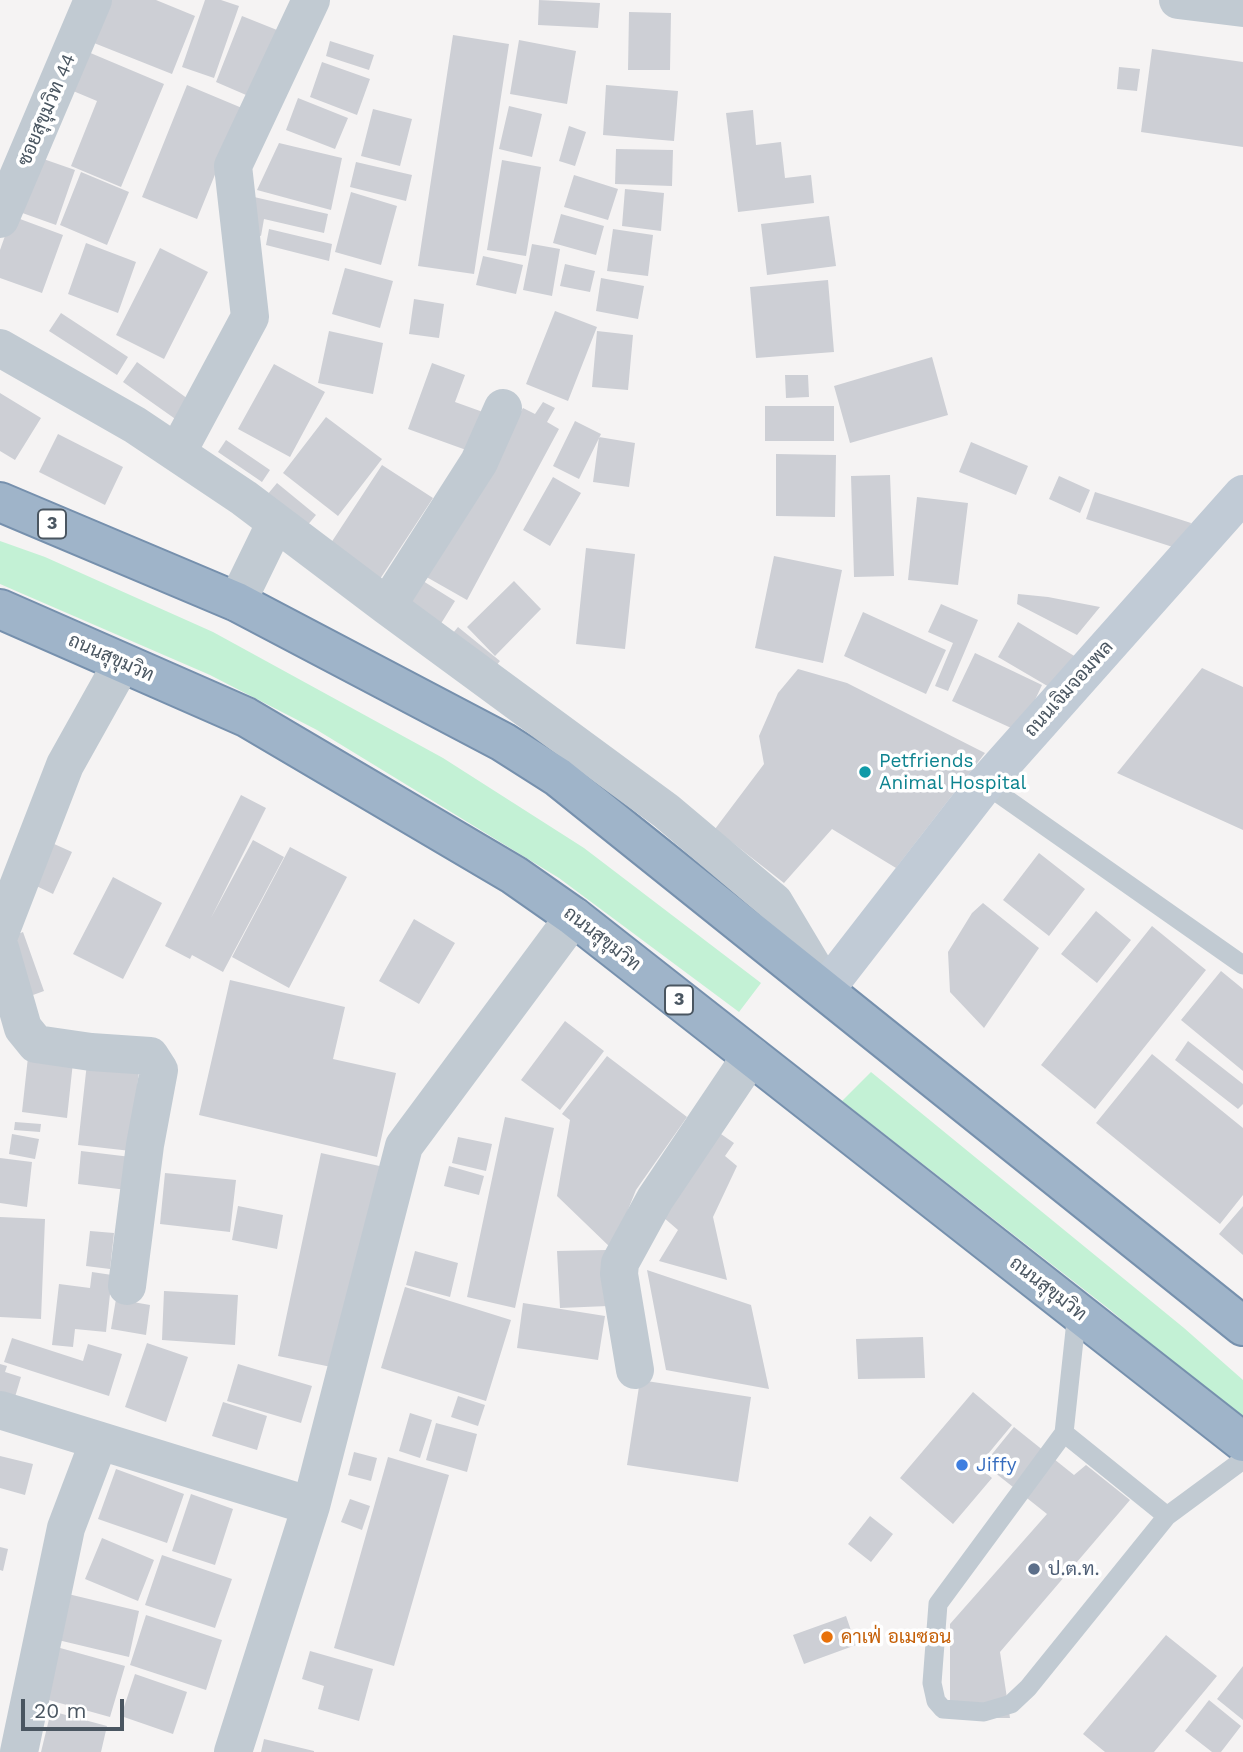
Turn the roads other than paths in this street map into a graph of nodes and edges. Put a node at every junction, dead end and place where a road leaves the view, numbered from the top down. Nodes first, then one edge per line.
1 (93, 0) edge
2 (311, 0) edge
3 (1178, 0) edge
4 (1243, 8) edge
5 (0, 219) edge
6 (0, 348) edge
7 (503, 408) dead end
8 (177, 453) junction
9 (1243, 494) edge
10 (0, 502) edge
11 (276, 522) junction
12 (237, 602) junction
13 (387, 606) junction
14 (0, 609) edge
15 (121, 663) junction
16 (570, 763) junction
17 (985, 784) junction
18 (574, 917) junction
19 (0, 933) edge
20 (0, 948) edge
21 (1243, 965) edge
22 (826, 989) junction
23 (751, 1056) junction
24 (127, 1286) dead end
25 (1077, 1312) junction
26 (1243, 1326) edge
27 (635, 1370) dead end
28 (0, 1410) edge
29 (1065, 1433) junction
30 (99, 1441) junction
31 (1243, 1442) edge
32 (1243, 1460) edge
33 (311, 1506) junction
34 (1167, 1516) junction
35 (19, 1752) edge
36 (233, 1752) edge

1 - 5 street, ซอยสุขุมวิท 44
2 - 8 street
3 - 4 street
6 - 8 street
7 - 13 street
8 - 11 street
9 - 17 main road, ถนนเจิมจอมพล
10 - 12 highway, 3
11 - 12 street
11 - 13 street
12 - 16 highway, 3
13 - 16 street
14 - 15 highway, ถนนสุขุมวิท / 3
15 - 18 highway, ถนนสุขุมวิท / 3
15 - 19 street
16 - 22 highway, 3
17 - 21 lane
17 - 22 main road, ถนนเจิมจอมพล
18 - 23 highway, ถนนสุขุมวิท / 3
18 - 33 street
20 - 24 street
22 - 26 highway, 3
23 - 25 highway, ถนนสุขุมวิท / 3
23 - 27 street
25 - 29 lane
25 - 31 highway, ถนนสุขุมวิท / 3
28 - 30 street
29 - 34 lane
29 - 34 lane
30 - 33 street
30 - 35 street
32 - 34 lane
33 - 36 street

